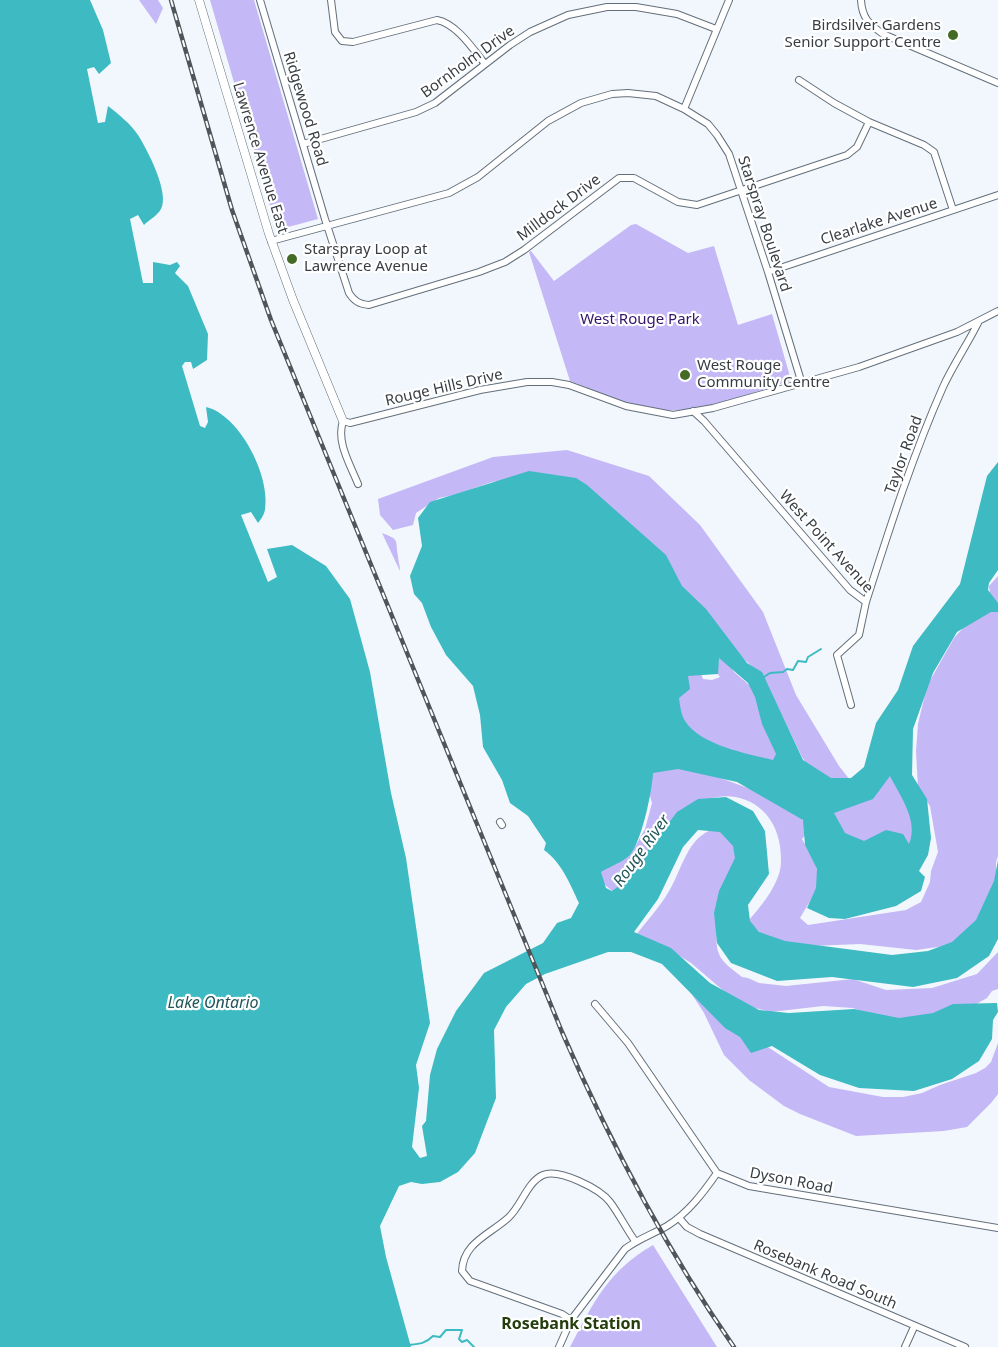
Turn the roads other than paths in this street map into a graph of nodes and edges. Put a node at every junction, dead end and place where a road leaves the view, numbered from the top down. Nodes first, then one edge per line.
1 (199, 0) edge
2 (260, 0) edge
3 (331, 0) edge
4 (729, 0) edge
5 (861, 0) edge
6 (637, 3) edge
7 (717, 29) junction
8 (485, 64) junction
9 (799, 80) dead end
10 (998, 83) edge
11 (684, 108) junction
12 (869, 122) junction
13 (303, 144) junction
14 (740, 190) junction
15 (998, 195) edge
16 (953, 210) junction
17 (327, 225) junction
18 (271, 241) junction
19 (768, 272) junction
20 (998, 311) edge
21 (978, 323) junction
22 (801, 384) junction
23 (693, 411) junction
24 (343, 421) junction
25 (358, 484) dead end
26 (866, 602) junction
27 (851, 705) dead end
28 (595, 1004) dead end
29 (717, 1173) junction
30 (679, 1218) junction
31 (998, 1228) edge
32 (635, 1241) junction
33 (571, 1320) junction
34 (914, 1327) junction
35 (559, 1347) edge
36 (905, 1347) edge
37 (965, 1347) edge

1 - 18 street, Lawrence Avenue East
2 - 13 street, Ridgewood Road
3 - 8 street
4 - 7 street
5 - 10 street
6 - 7 street, Bornholm Drive
6 - 8 street, Bornholm Drive
7 - 11 street
8 - 13 street, Bornholm Drive
9 - 12 street
11 - 14 street, Starspray Boulevard
11 - 17 street, Starspray Boulevard
12 - 14 street, Milldock Drive
12 - 16 street
13 - 17 street, Ridgewood Road
14 - 17 street, Milldock Drive
14 - 19 street, Starspray Boulevard
15 - 16 street, Clearlake Avenue
16 - 19 street, Clearlake Avenue
17 - 18 street, Starspray Boulevard
18 - 24 street, Lawrence Avenue East
19 - 22 street, Starspray Boulevard
20 - 21 street, Rouge Hills Drive
21 - 22 street, Rouge Hills Drive
21 - 26 street, Taylor Road
22 - 23 street, Rouge Hills Drive
23 - 24 street, Rouge Hills Drive
23 - 26 street, West Point Avenue
24 - 25 street
26 - 27 street, West Point Avenue
28 - 29 street
29 - 30 street
29 - 31 street, Dyson Road
30 - 32 street
30 - 34 street, Rosebank Road South
32 - 33 street
32 - 33 street
33 - 35 street
34 - 36 street
34 - 37 street, Rosebank Road South

